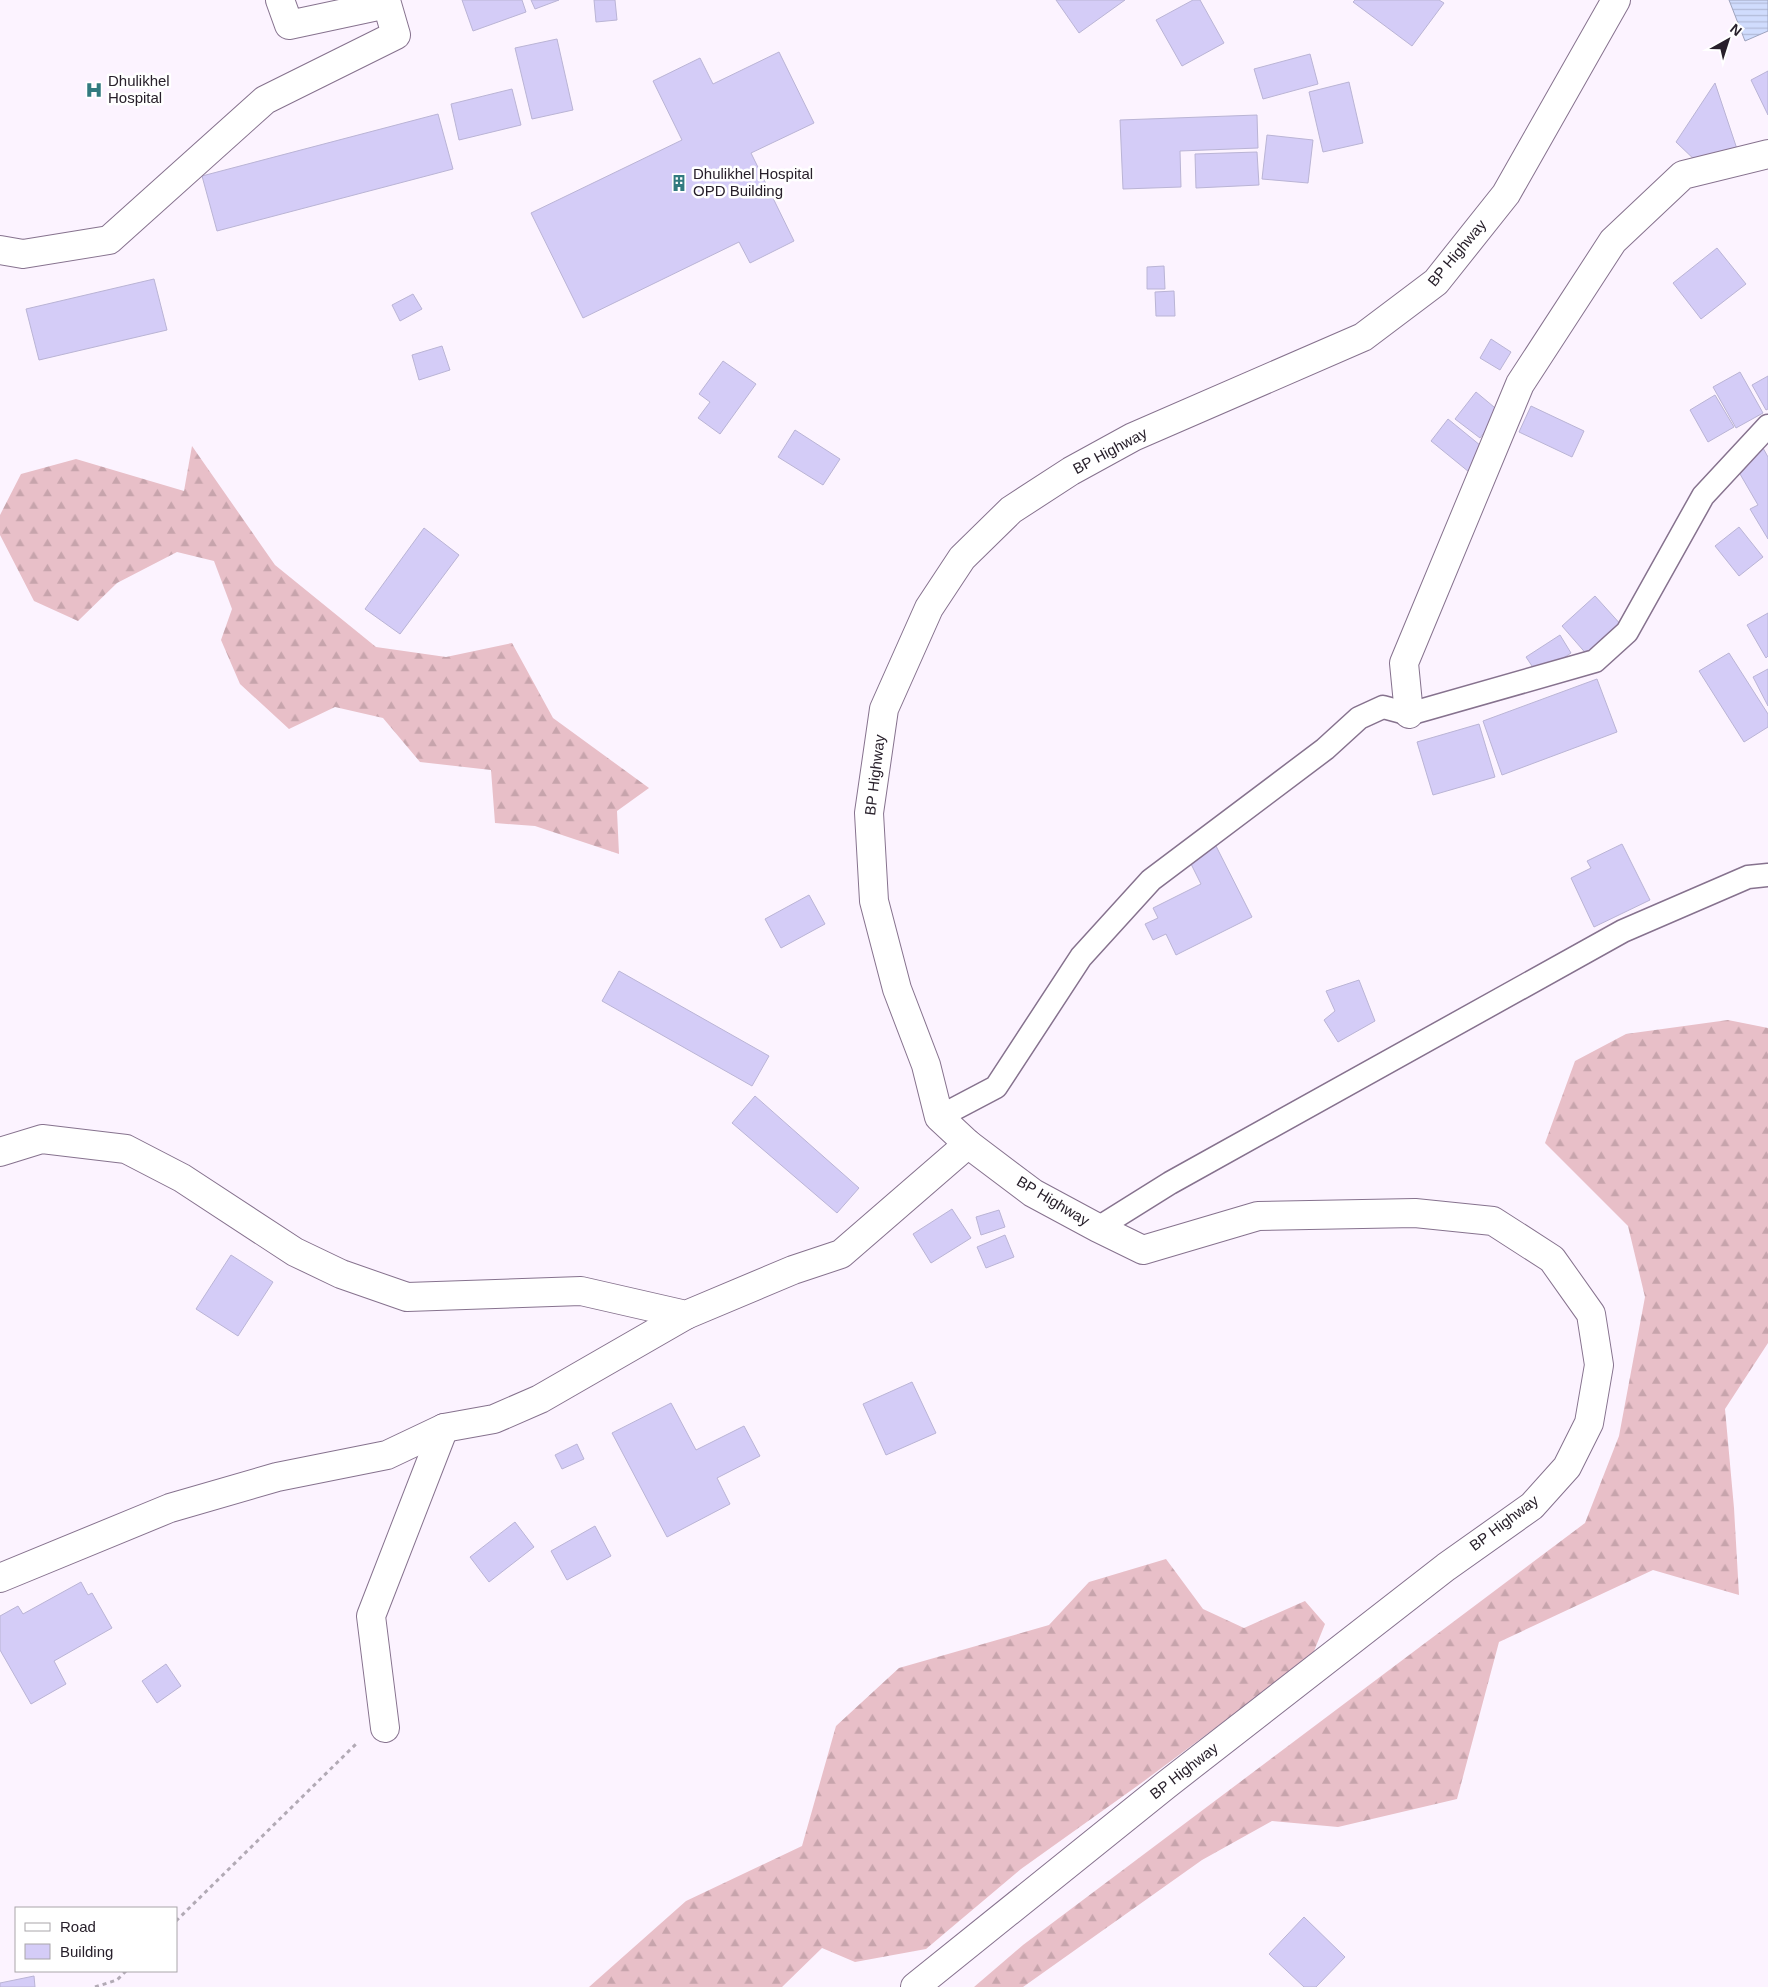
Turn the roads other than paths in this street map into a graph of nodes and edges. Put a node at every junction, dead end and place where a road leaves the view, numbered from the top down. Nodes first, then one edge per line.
1 (280, 0) edge
2 (1616, 0) edge
3 (1768, 154) edge
4 (0, 250) edge
5 (1767, 430) edge
6 (1410, 714) junction
7 (1768, 876) edge
8 (939, 1117) junction
9 (968, 1144) junction
10 (0, 1152) edge
11 (1098, 1228) junction
12 (686, 1315) junction
13 (444, 1428) junction
14 (0, 1578) edge
15 (384, 1728) road end
16 (915, 1987) edge

1 - 4 main road
2 - 8 main road, BP Highway
3 - 6 main road
5 - 6 lane
6 - 8 lane
7 - 11 lane
8 - 9 main road, BP Highway
9 - 11 main road, BP Highway
9 - 12 main road
10 - 12 main road
11 - 16 main road, BP Highway
12 - 13 main road
13 - 14 main road
13 - 15 main road

